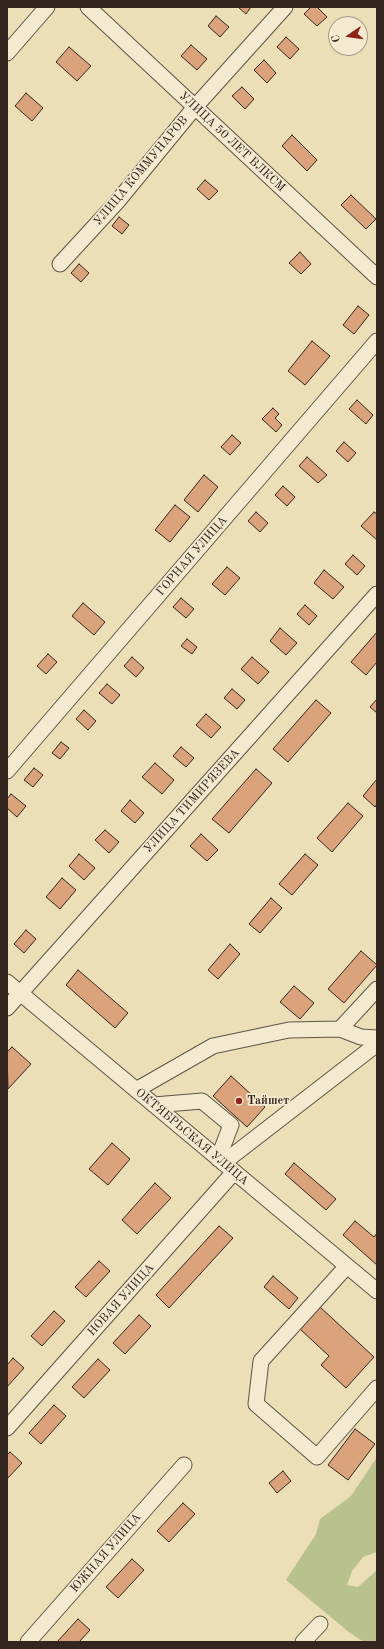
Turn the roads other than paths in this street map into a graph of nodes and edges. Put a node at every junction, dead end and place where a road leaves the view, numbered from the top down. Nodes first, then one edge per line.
1 (47, 7) edge
2 (88, 7) edge
3 (285, 7) edge
4 (7, 53) edge
5 (195, 107) junction
6 (60, 264) dead end
7 (377, 277) edge
8 (377, 341) edge
9 (377, 594) edge
10 (7, 771) edge
11 (7, 982) edge
12 (377, 989) edge
13 (20, 993) junction
14 (7, 1008) edge
15 (340, 1029) junction
16 (377, 1038) edge
17 (377, 1044) edge
18 (136, 1090) junction
19 (154, 1105) junction
20 (225, 1165) junction
21 (347, 1266) junction
22 (377, 1291) edge
23 (377, 1388) edge
24 (7, 1428) edge
25 (184, 1465) dead end
26 (320, 1624) dead end
27 (28, 1642) edge
28 (303, 1642) edge

1 - 4 street
2 - 5 street, УЛИЦА 50 ЛЕТ ВЛКСМ
3 - 5 street, УЛИЦА КОММУНАРОВ
5 - 6 street, УЛИЦА КОММУНАРОВ
5 - 7 street, УЛИЦА 50 ЛЕТ ВЛКСМ
8 - 10 street, ГОРНАЯ УЛИЦА
9 - 13 street, УЛИЦА ТИМИРЯЗЕВА
11 - 13 street, ОКТЯБРЬСКАЯ УЛИЦА
12 - 15 street
13 - 14 street, УЛИЦА ТИМИРЯЗЕВА
13 - 18 street, ОКТЯБРЬСКАЯ УЛИЦА
15 - 16 street
15 - 18 street
17 - 20 street
18 - 19 street, ОКТЯБРЬСКАЯ УЛИЦА
19 - 20 street, ОКТЯБРЬСКАЯ УЛИЦА
19 - 20 street
20 - 21 street, ОКТЯБРЬСКАЯ УЛИЦА
20 - 24 street, НОВАЯ УЛИЦА
21 - 22 street, ОКТЯБРЬСКАЯ УЛИЦА
21 - 23 street
25 - 27 street, ЮЖНАЯ УЛИЦА
26 - 28 street

